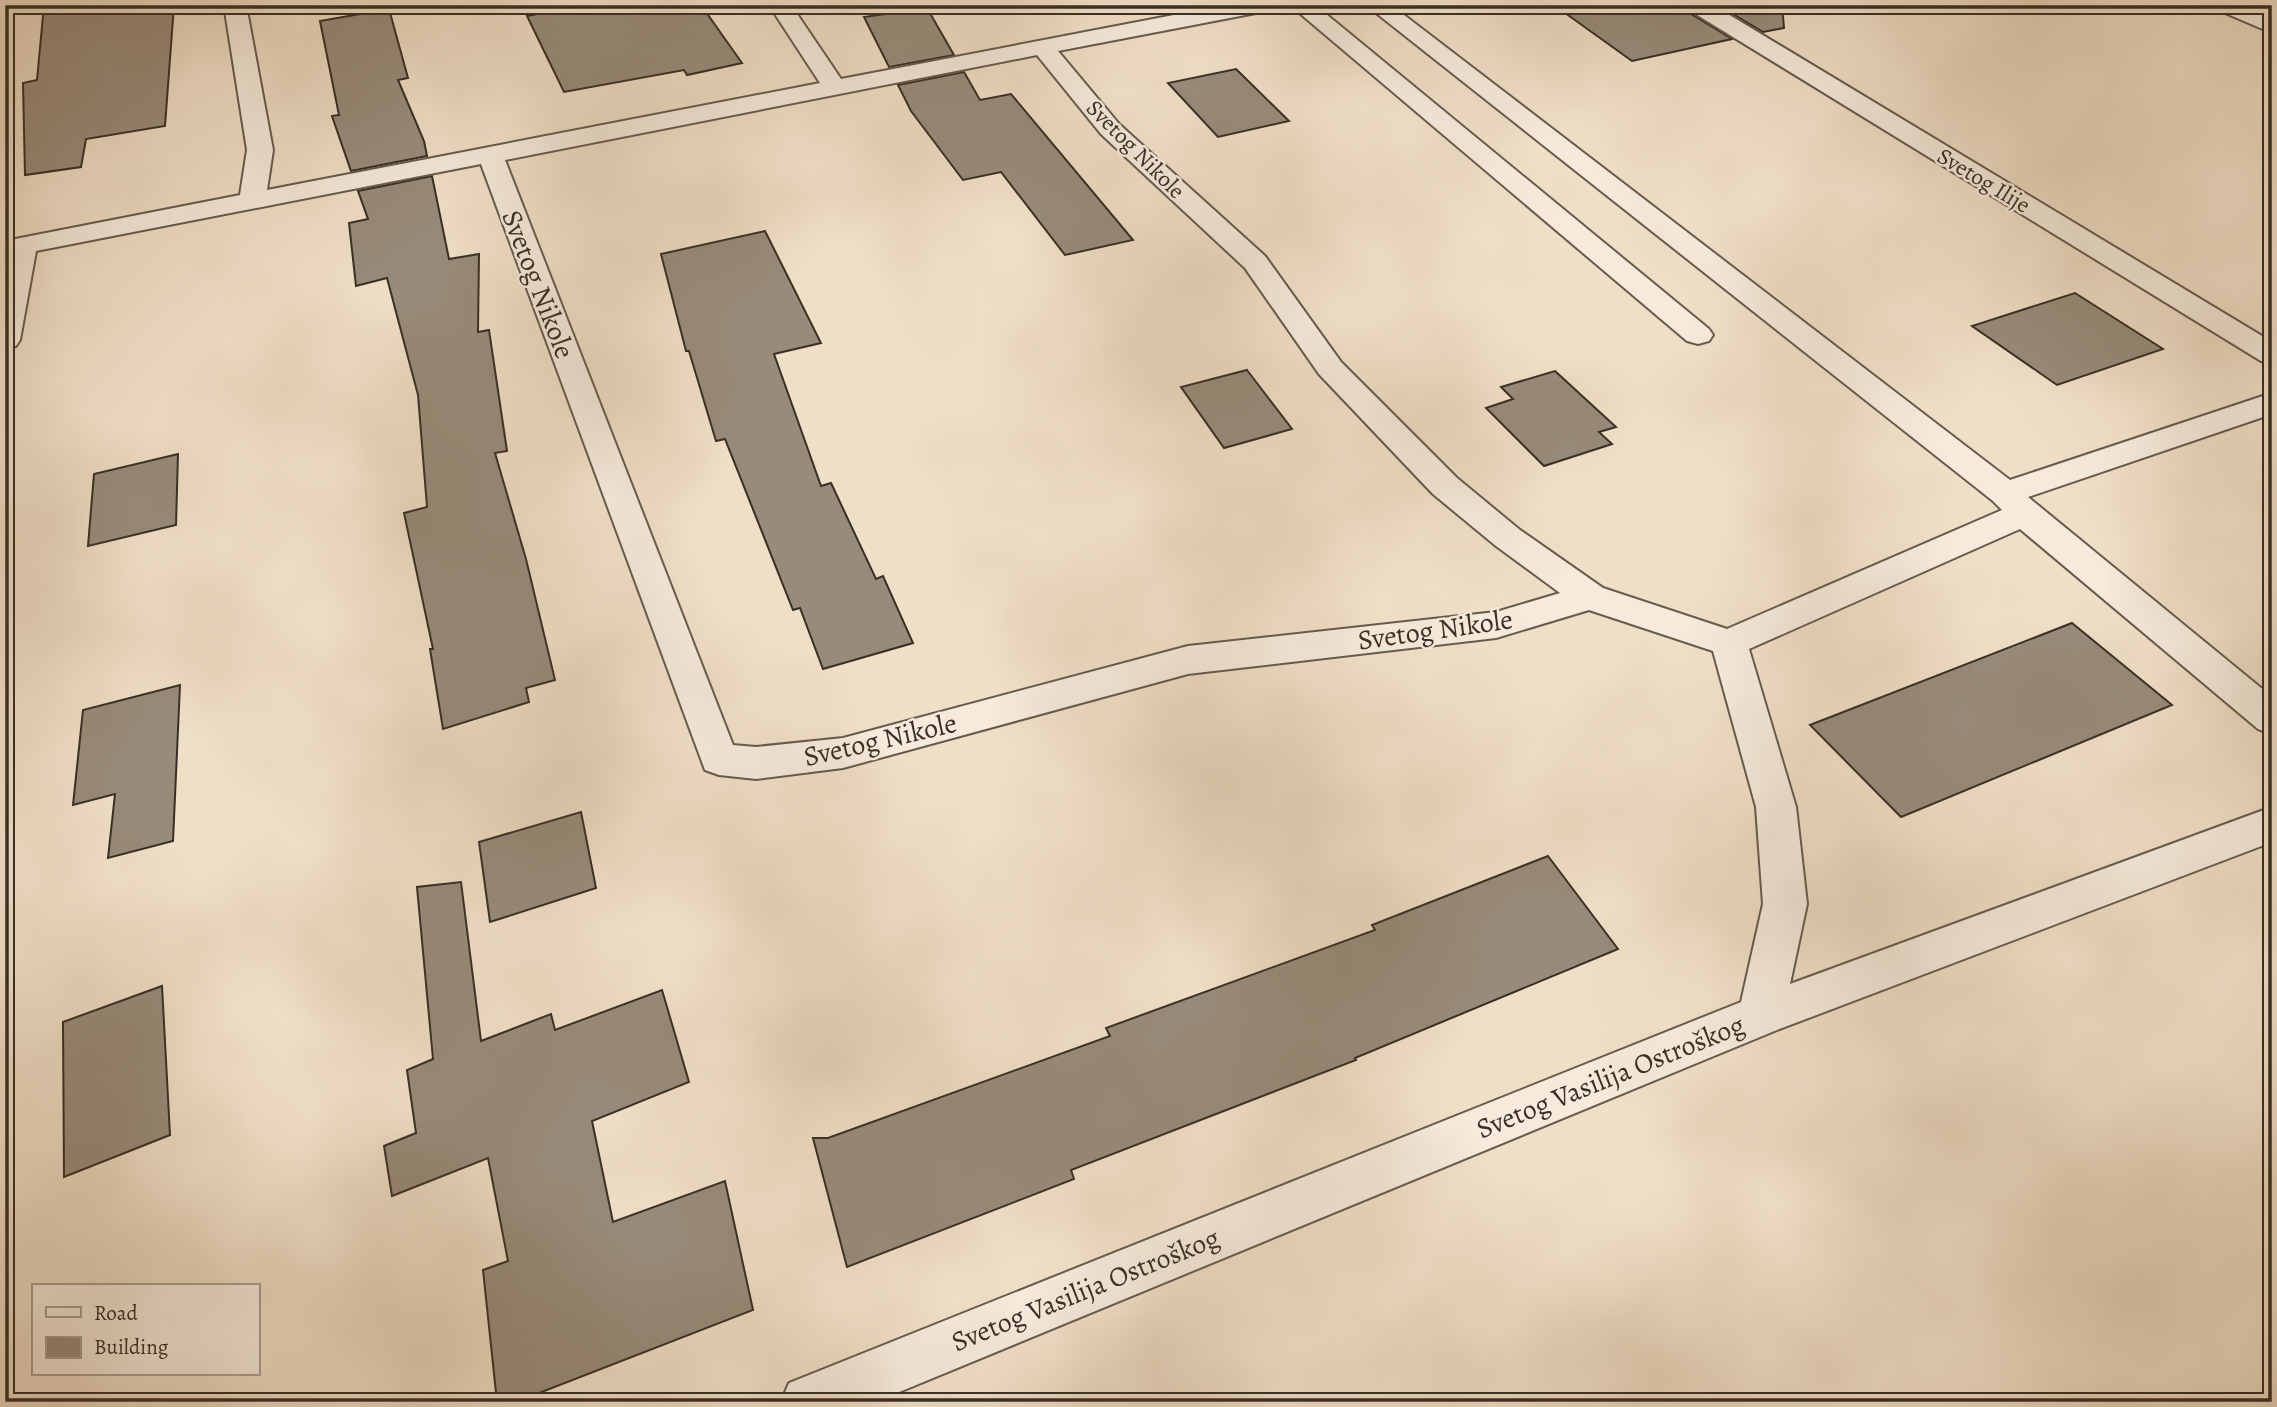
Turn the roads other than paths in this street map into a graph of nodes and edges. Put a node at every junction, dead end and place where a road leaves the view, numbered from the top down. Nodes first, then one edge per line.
1 (235, 5) edge
2 (779, 5) edge
3 (1261, 5) edge
4 (1301, 5) edge
5 (1377, 5) edge
6 (1697, 5) edge
7 (2226, 5) edge
8 (2272, 26) edge
9 (1042, 47) junction
10 (835, 88) junction
11 (490, 155) junction
12 (252, 201) junction
13 (14, 247) edge
14 (1698, 335) dead end
15 (5, 340) edge
16 (2272, 355) edge
17 (2272, 404) edge
18 (2014, 504) junction
19 (1590, 597) junction
20 (1729, 643) junction
21 (2272, 719) edge
22 (2272, 824) edge
23 (1761, 1015) junction
24 (808, 1402) edge

1 - 12 street
2 - 10 street
3 - 9 street
4 - 14 street
5 - 18 street
6 - 16 street, Svetog Ilije
7 - 8 street
9 - 10 street
9 - 19 street, Svetog Nikole
10 - 11 street
11 - 12 street
11 - 19 street, Svetog Nikole
12 - 13 street
13 - 15 street
17 - 18 street
18 - 20 street
18 - 21 street
19 - 20 street, Svetog Nikole
20 - 23 street, Svetog Vasilija Ostroškog
22 - 23 street
23 - 24 street, Svetog Vasilija Ostroškog

